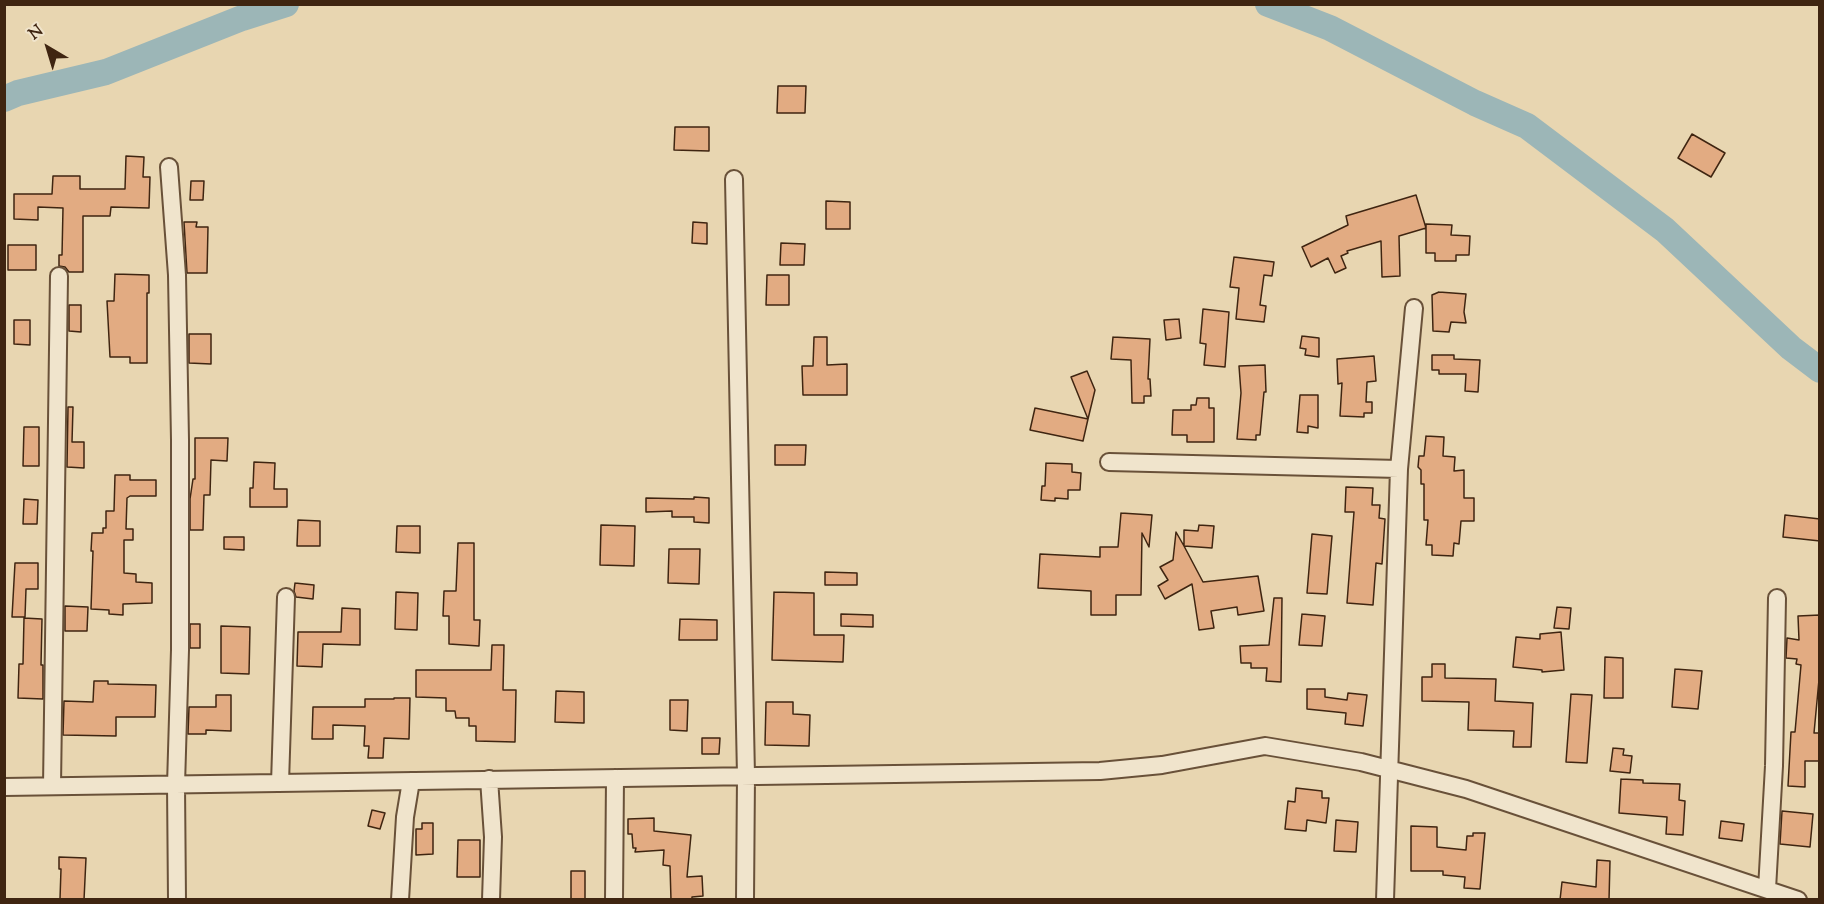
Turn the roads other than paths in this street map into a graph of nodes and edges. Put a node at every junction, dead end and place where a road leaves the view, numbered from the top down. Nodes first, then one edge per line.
1 (169, 167) dead end
2 (734, 179) dead end
3 (59, 276) dead end
4 (1414, 309) dead end
5 (1109, 462) dead end
6 (1400, 469) junction
7 (286, 597) dead end
8 (1777, 598) dead end
9 (1389, 769) junction
10 (746, 776) junction
11 (615, 778) junction
12 (489, 779) junction
13 (411, 781) junction
14 (280, 783) junction
15 (176, 785) junction
16 (52, 786) junction
17 (4, 787) edge
18 (1767, 889) junction
19 (177, 900) edge
20 (400, 900) edge
21 (491, 900) edge
22 (614, 900) edge
23 (745, 900) edge
24 (1385, 900) edge
25 (1798, 900) edge

1 - 15 street
2 - 10 street
3 - 16 street
4 - 6 street
5 - 6 street
6 - 9 street
7 - 14 street
8 - 18 street
9 - 10 street
9 - 18 street
9 - 24 street
10 - 11 street
10 - 23 street
11 - 12 street
11 - 22 street
12 - 13 street
12 - 21 street
13 - 14 street
13 - 20 street
14 - 15 street
15 - 16 street
15 - 19 street
16 - 17 street
18 - 25 street

